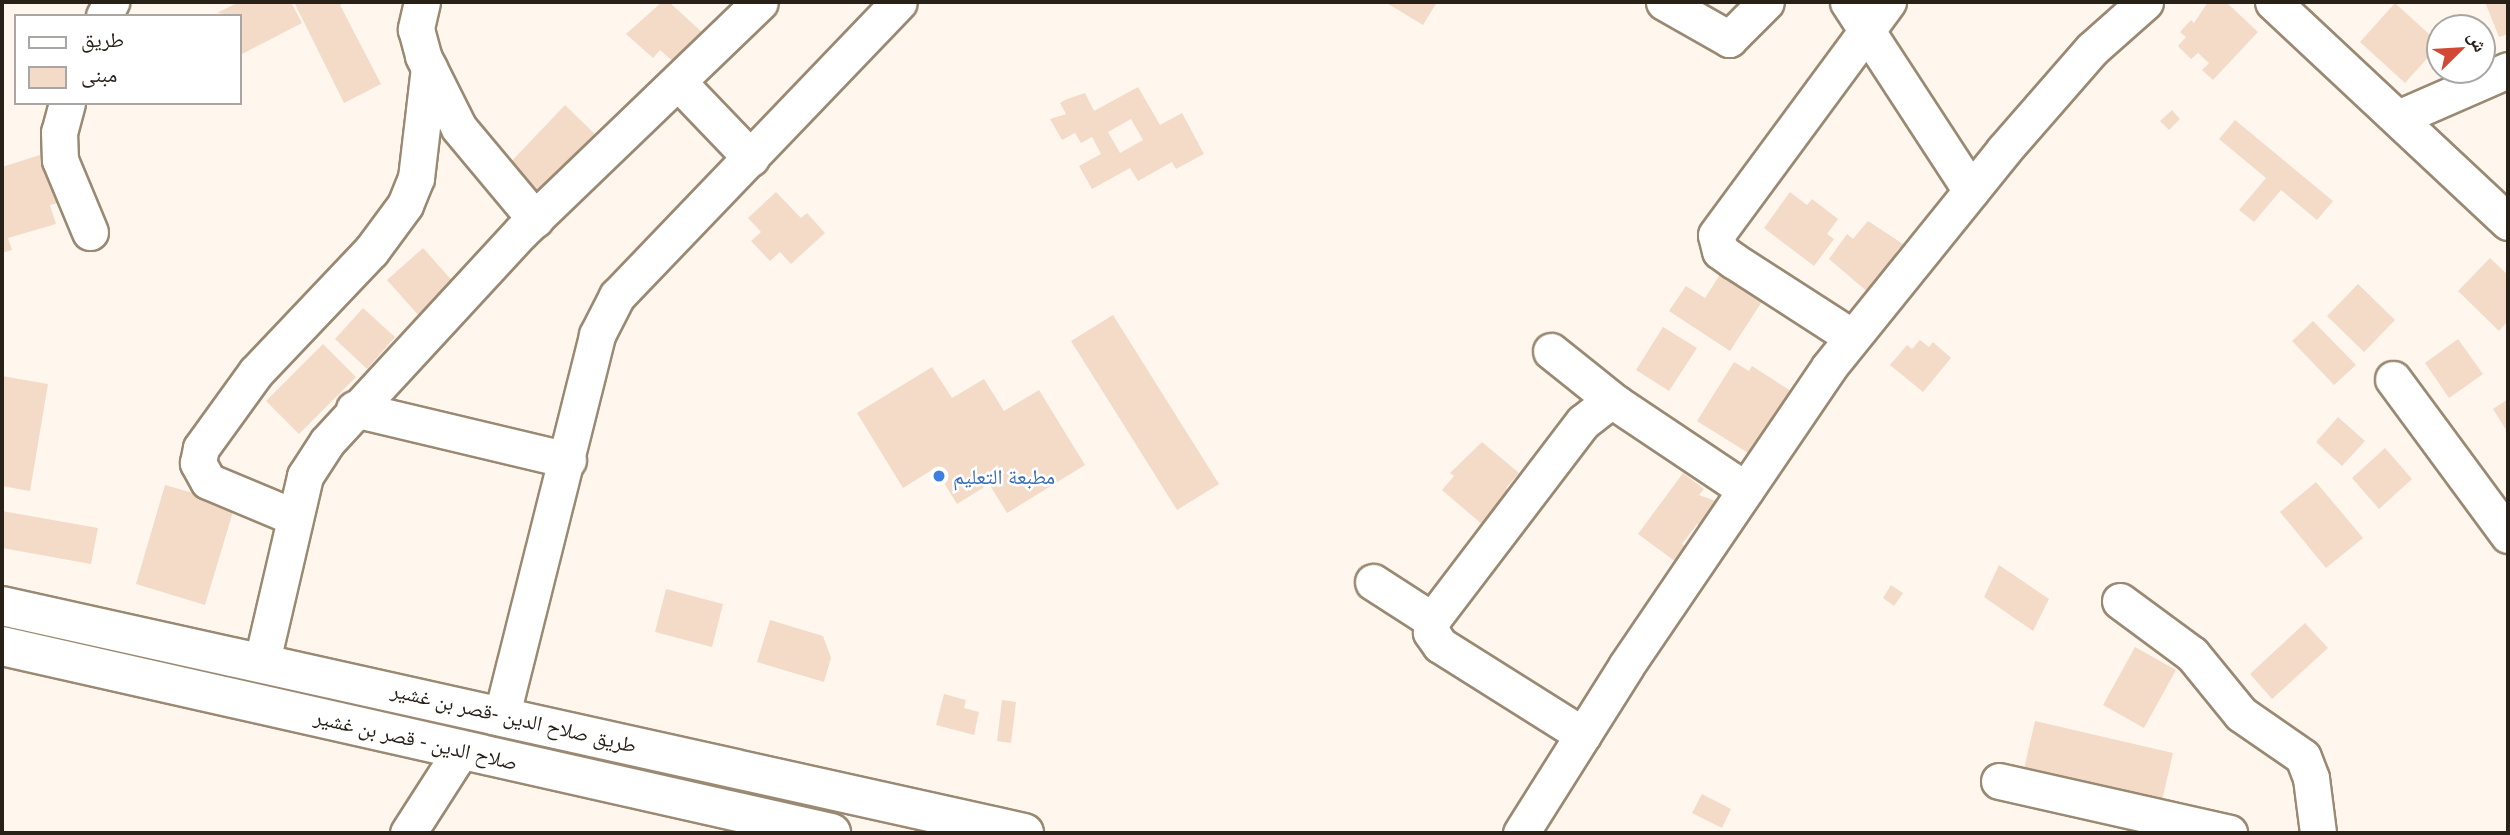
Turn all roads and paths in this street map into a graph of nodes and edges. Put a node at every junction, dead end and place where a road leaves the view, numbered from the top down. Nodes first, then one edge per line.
1 (422, 2) edge
2 (761, 2) edge
3 (900, 2) edge
4 (1664, 2) edge
5 (1766, 2) edge
6 (1888, 2) edge
7 (2145, 2) edge
8 (2273, 2) edge
9 (1857, 15) edge
10 (429, 68) junction
11 (2508, 70) edge
12 (679, 83) junction
13 (66, 105) edge
14 (2398, 118) junction
15 (751, 158) junction
16 (1972, 191) junction
17 (535, 219) junction
18 (2508, 222) edge
19 (90, 232) dead end
20 (1852, 337) junction
21 (1552, 351) dead end
22 (2393, 379) dead end
23 (1616, 402) junction
24 (354, 409) junction
25 (568, 460) junction
26 (1746, 489) junction
27 (295, 517) junction
28 (2508, 535) edge
29 (1373, 582) dead end
30 (2120, 601) dead end
31 (2, 606) edge
32 (1432, 620) junction
33 (2, 646) edge
34 (262, 661) junction
35 (502, 714) junction
36 (1583, 735) junction
37 (462, 749) junction
38 (1999, 781) dead end
39 (408, 833) edge
40 (831, 833) edge
41 (1024, 833) edge
42 (1521, 833) edge
43 (2229, 833) edge
44 (2318, 833) edge

1 - 10 street
2 - 12 street
3 - 15 street
4 - 5 street
6 - 9 street
7 - 16 street
8 - 14 street
9 - 16 street
9 - 20 street
10 - 17 street
10 - 27 street
11 - 14 street
12 - 15 street
12 - 17 street
13 - 19 street
14 - 18 street
15 - 25 street
16 - 20 street
17 - 24 street
20 - 26 street
21 - 23 street
22 - 28 street
23 - 26 street
23 - 32 street
24 - 25 street
24 - 27 street
25 - 35 street
26 - 36 street
27 - 34 street
29 - 32 street
30 - 44 street
31 - 34 highway, طريق صلاح الدين -قصر بن غشير
32 - 36 street
33 - 37 highway, صلاح الدين - قصر بن غشير
34 - 35 highway, طريق صلاح الدين -قصر بن غشير
35 - 41 highway, طريق صلاح الدين -قصر بن غشير
36 - 42 street
37 - 39 street
37 - 40 highway, صلاح الدين - قصر بن غشير
38 - 43 street

